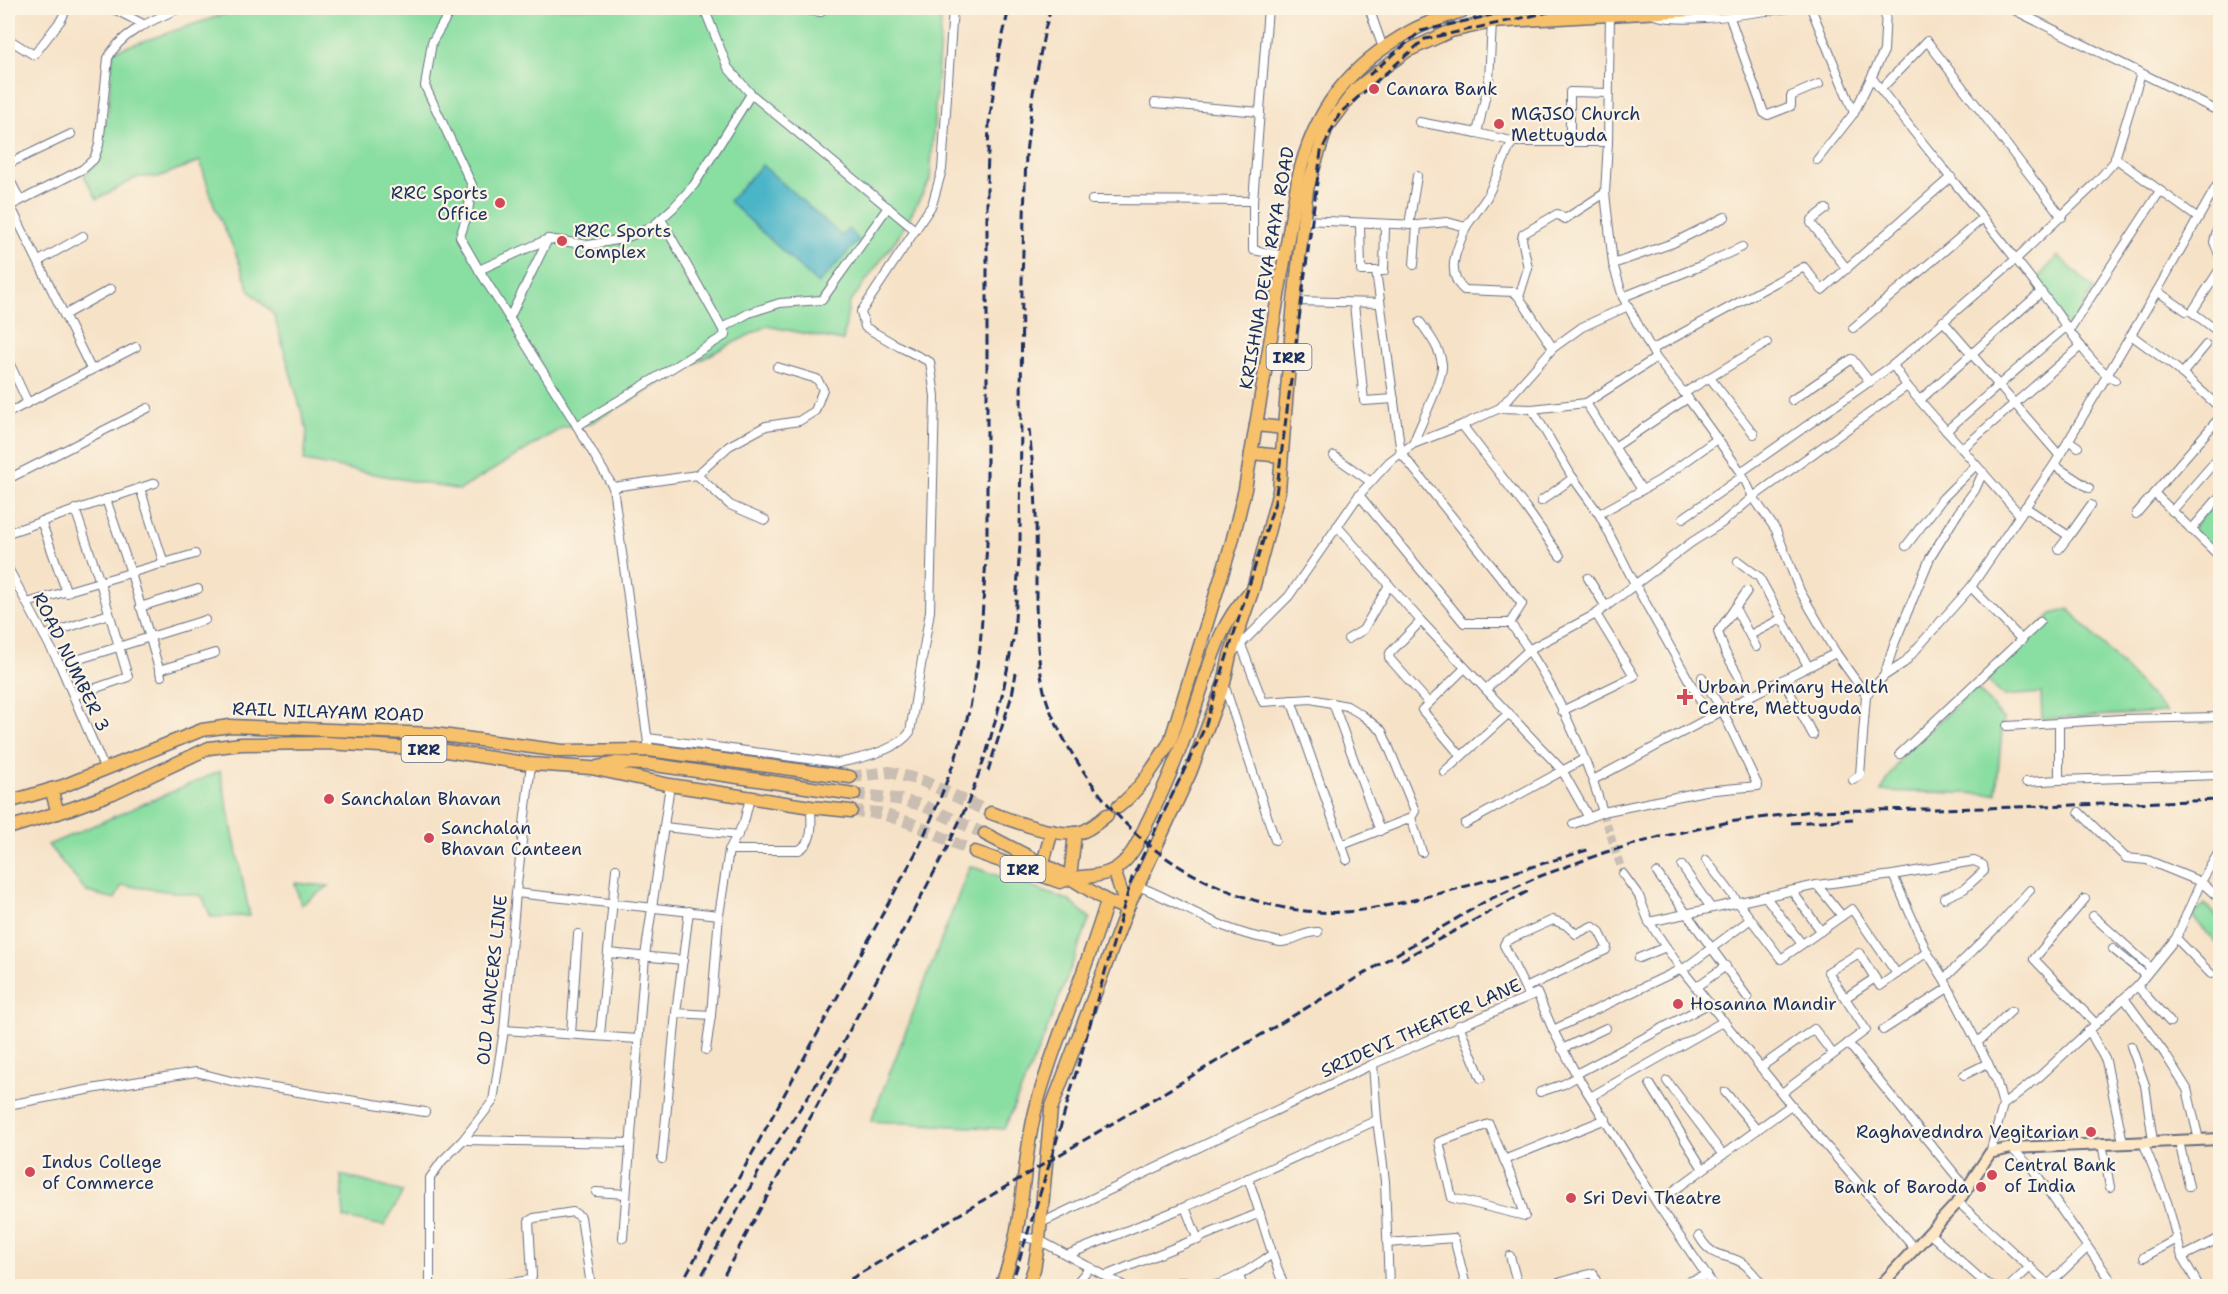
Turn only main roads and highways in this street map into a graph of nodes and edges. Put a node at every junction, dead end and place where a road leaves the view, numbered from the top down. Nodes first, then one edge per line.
1 (1471, 8) edge
2 (1729, 11) edge
3 (1256, 424) junction
4 (1283, 428) junction
5 (1251, 453) junction
6 (1281, 456) junction
7 (1253, 589) junction
8 (591, 768) junction
9 (850, 777) tunnel mouth
10 (51, 789) junction
11 (854, 794) tunnel mouth
12 (8, 802) edge
13 (1118, 807) dead end
14 (851, 810) tunnel mouth
15 (58, 813) junction
16 (991, 813) tunnel mouth
17 (1107, 815) dead end
18 (8, 828) edge
19 (1052, 831) junction
20 (1075, 832) junction
21 (985, 834) tunnel mouth
22 (975, 852) tunnel mouth
23 (1042, 863) junction
24 (1114, 870) junction
25 (1070, 878) junction
26 (1107, 901) junction
27 (1127, 909) junction
28 (2220, 1139) edge
29 (1001, 1287) edge
30 (1028, 1287) edge
31 (1880, 1287) edge

1 - 3 main road, KRISHNA DEVA RAYA ROAD / IRR
2 - 4 main road, KRISHNA DEVA RAYA ROAD / IRR
3 - 4 main road
3 - 5 main road, KRISHNA DEVA RAYA ROAD / IRR
4 - 6 main road, KRISHNA DEVA RAYA ROAD / IRR
5 - 6 main road
5 - 13 main road, KRISHNA DEVA RAYA ROAD / IRR
6 - 7 main road, KRISHNA DEVA RAYA ROAD / IRR
7 - 24 main road, KRISHNA DEVA RAYA ROAD / IRR
7 - 27 main road, KRISHNA DEVA RAYA ROAD / IRR
8 - 11 main road, RAIL NILAYAM ROAD / IRR
8 - 14 main road, RAIL NILAYAM ROAD / IRR
8 - 15 main road, RAIL NILAYAM ROAD / IRR
9 - 10 main road, RAIL NILAYAM ROAD / IRR
10 - 12 main road, RAIL NILAYAM ROAD / IRR
10 - 15 main road
15 - 18 main road, RAIL NILAYAM ROAD / IRR
16 - 19 main road
17 - 20 main road
19 - 20 main road
19 - 23 main road
20 - 25 main road, IRR
21 - 23 main road, IRR
22 - 25 main road, IRR
23 - 25 main road, IRR
24 - 25 main road, IRR
24 - 27 main road
25 - 26 main road, IRR
26 - 27 main road, IRR
26 - 29 main road
27 - 30 main road, KRISHNA DEVA RAYA ROAD
28 - 31 main road

